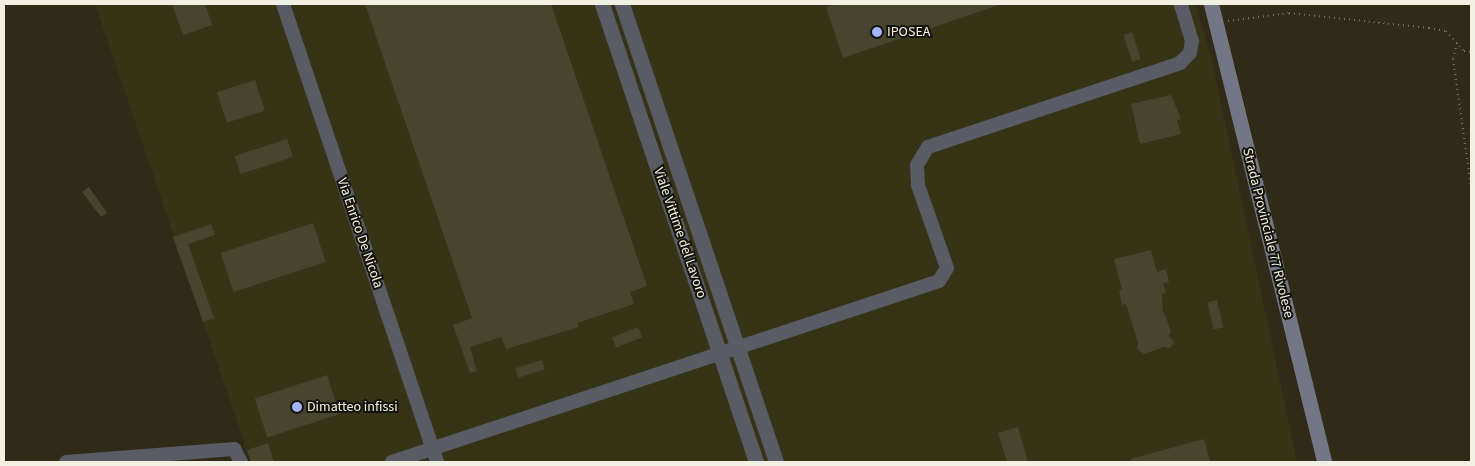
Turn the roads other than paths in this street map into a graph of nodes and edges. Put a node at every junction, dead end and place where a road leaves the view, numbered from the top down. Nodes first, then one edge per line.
1 (283, 4) edge
2 (602, 4) edge
3 (622, 4) edge
4 (1181, 4) edge
5 (1211, 4) edge
6 (738, 347) junction
7 (720, 351) junction
8 (435, 456) edge
9 (66, 462) edge
10 (241, 462) edge
11 (392, 462) edge
12 (756, 462) edge
13 (776, 462) edge
14 (1324, 462) edge

1 - 8 street, Via Enrico De Nicola
2 - 7 street, Viale Vittime del Lavoro
3 - 6 street, Viale Vittime del Lavoro
4 - 6 street
5 - 14 main road, Strada Provinciale 77 Rivolese
6 - 7 street
6 - 13 street, Viale Vittime del Lavoro
7 - 8 street
7 - 12 street, Viale Vittime del Lavoro
8 - 11 street
9 - 10 street

